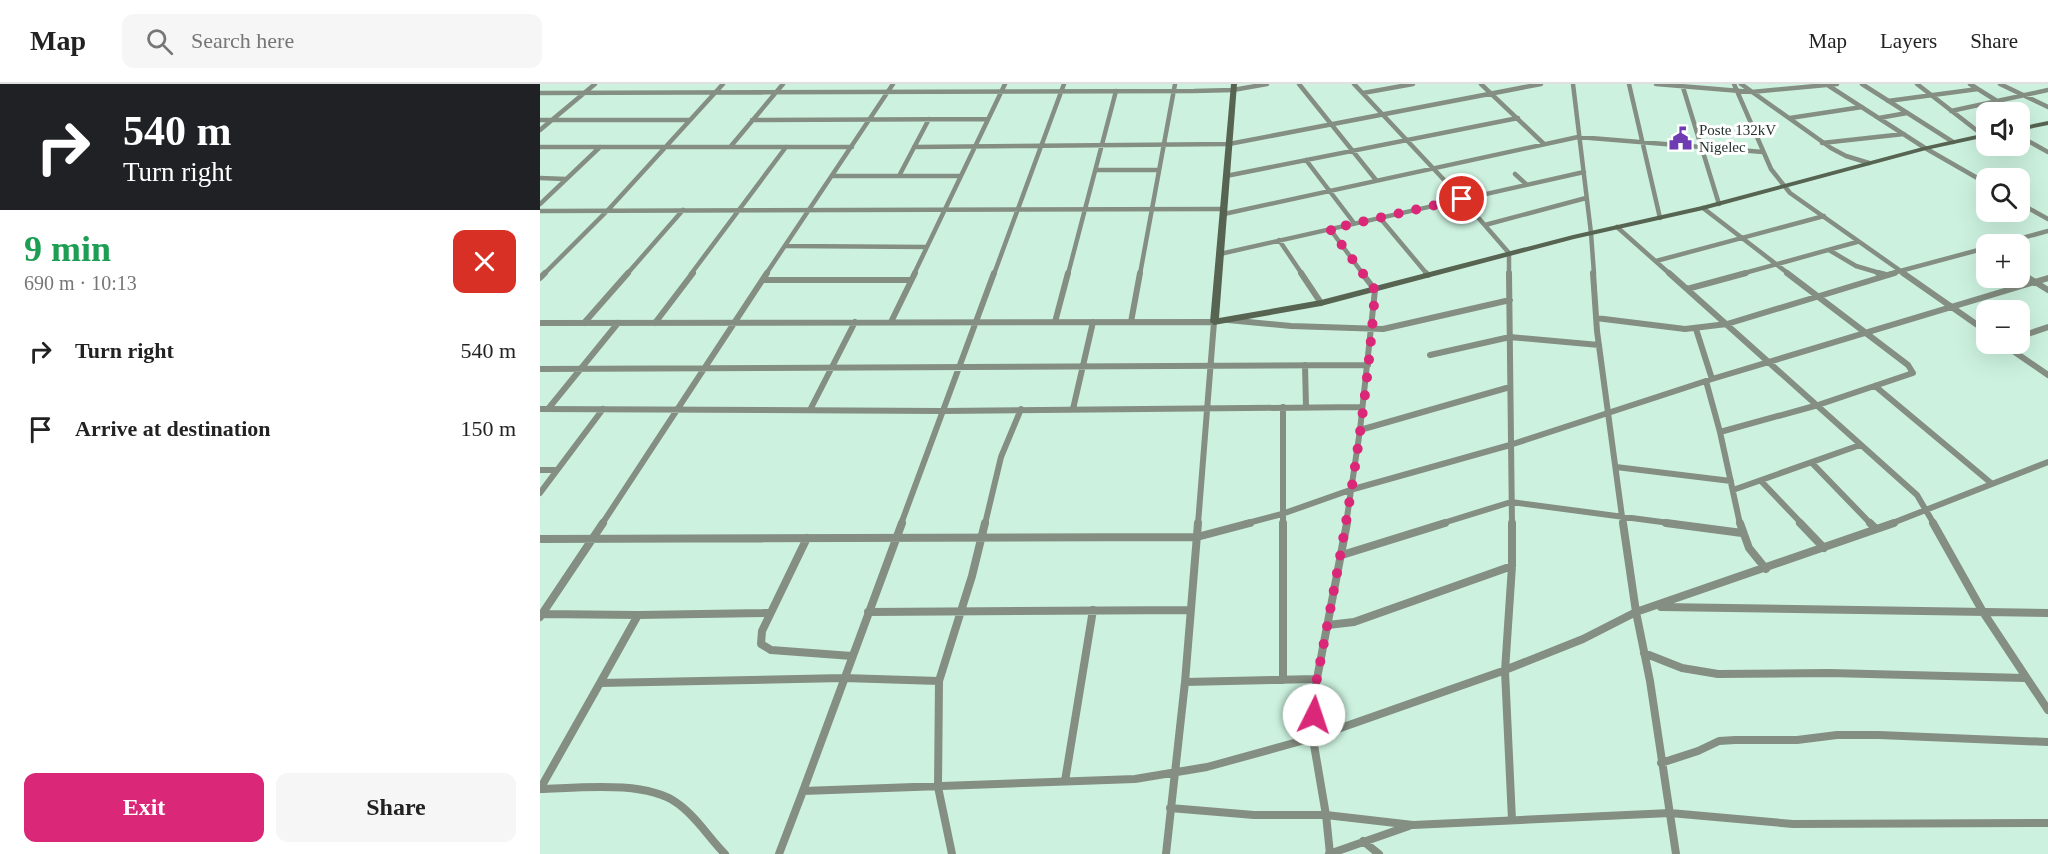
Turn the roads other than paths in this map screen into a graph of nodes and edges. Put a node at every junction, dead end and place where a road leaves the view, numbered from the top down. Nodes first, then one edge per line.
1 (595, 84) edge
2 (723, 84) edge
3 (783, 84) edge
4 (893, 84) edge
5 (1005, 84) edge
6 (1064, 84) edge
7 (1175, 84) edge
8 (1267, 84) edge
9 (1299, 84) edge
10 (1354, 84) edge
11 (1413, 84) edge
12 (1481, 84) edge
13 (1541, 84) edge
14 (1573, 84) edge
15 (1629, 84) edge
16 (1656, 84) edge
17 (1734, 84) edge
18 (1741, 84) edge
19 (1837, 84) edge
20 (1862, 84) edge
21 (1917, 84) edge
22 (1970, 84) edge
23 (2000, 84) edge
24 (1682, 85) edge
25 (1826, 85) edge
26 (1234, 87) edge
27 (1978, 89) junction
28 (2048, 90) edge
29 (716, 91) junction
30 (777, 91) junction
31 (888, 91) junction
32 (1001, 91) junction
33 (1061, 91) junction
34 (1116, 91) junction
35 (1174, 91) junction
36 (1738, 91) junction
37 (1752, 92) junction
38 (540, 93) edge
39 (584, 93) junction
40 (1363, 93) junction
41 (1492, 94) junction
42 (2024, 95) junction
43 (1931, 96) junction
44 (1888, 101) junction
45 (1997, 101) junction
46 (1862, 107) junction
47 (2048, 107) edge
48 (1951, 111) junction
49 (1907, 113) junction
50 (1383, 116) junction
51 (1518, 118) junction
52 (1790, 118) junction
53 (1879, 118) junction
54 (870, 119) junction
55 (929, 119) junction
56 (988, 119) junction
57 (540, 120) edge
58 (552, 120) junction
59 (689, 120) junction
60 (752, 120) junction
61 (2048, 123) edge
62 (1332, 125) junction
63 (2030, 127) edge
64 (1976, 129) edge
65 (540, 130) edge
66 (1904, 134) junction
67 (1578, 137) junction
68 (1976, 138) edge
69 (1406, 140) junction
70 (1642, 142) junction
71 (1953, 142) junction
72 (2030, 142) edge
73 (1822, 143) junction
74 (1229, 144) junction
75 (1545, 144) junction
76 (731, 146) junction
77 (1041, 146) junction
78 (1102, 146) junction
79 (1163, 146) junction
80 (540, 147) edge
81 (600, 147) junction
82 (664, 147) junction
83 (786, 147) junction
84 (852, 147) junction
85 (914, 147) junction
86 (975, 147) junction
87 (1701, 147) junction
88 (1925, 148) junction
89 (1352, 151) junction
90 (1763, 152) junction
91 (2048, 152) edge
92 (1306, 160) junction
93 (1869, 163) junction
94 (1433, 168) junction
95 (1096, 170) junction
96 (1159, 170) junction
97 (1584, 172) junction
98 (1515, 174) dead end
99 (833, 176) junction
100 (899, 176) junction
101 (961, 176) junction
102 (1226, 176) junction
103 (1976, 177) edge
104 (540, 178) edge
105 (566, 179) junction
106 (1376, 180) junction
107 (1526, 184) junction
108 (1784, 186) junction
109 (1329, 191) junction
110 (1586, 198) junction
111 (1462, 199) junction
112 (540, 204) edge
113 (1719, 204) junction
114 (812, 208) junction
115 (945, 208) junction
116 (1018, 208) junction
117 (1704, 208) junction
118 (740, 209) junction
119 (1086, 209) junction
120 (1150, 209) junction
121 (2030, 209) edge
122 (608, 210) junction
123 (683, 210) junction
124 (540, 211) edge
125 (1224, 212) junction
126 (1824, 216) junction
127 (1380, 218) junction
128 (1660, 218) junction
129 (2048, 219) edge
130 (1354, 223) junction
131 (1485, 225) junction
132 (1617, 227) junction
133 (1330, 229) junction
134 (2048, 231) edge
135 (1591, 233) junction
136 (2030, 236) edge
137 (1743, 237) junction
138 (1279, 240) junction
139 (1857, 242) junction
140 (786, 246) junction
141 (927, 247) junction
142 (1828, 250) junction
143 (1976, 251) edge
144 (1220, 254) junction
145 (1509, 254) junction
146 (1656, 261) junction
147 (1776, 264) junction
148 (1902, 272) junction
149 (1428, 275) junction
150 (1886, 275) junction
151 (540, 278) edge
152 (2048, 278) edge
153 (2030, 279) edge
154 (764, 280) junction
155 (910, 280) junction
156 (2035, 282) junction
157 (1687, 289) junction
158 (1375, 290) junction
159 (2048, 290) edge
160 (1818, 296) junction
161 (1510, 300) junction
162 (1321, 303) junction
163 (1953, 307) junction
164 (1596, 318) junction
165 (1227, 320) junction
166 (855, 322) junction
167 (891, 322) junction
168 (975, 322) junction
169 (1055, 322) junction
170 (1093, 322) junction
171 (1131, 322) junction
172 (1214, 322) junction
173 (540, 323) edge
174 (584, 323) junction
175 (618, 323) junction
176 (655, 323) junction
177 (736, 323) junction
178 (1727, 324) junction
179 (1976, 324) edge
180 (2048, 327) edge
181 (1372, 329) junction
182 (1696, 329) junction
183 (1864, 333) junction
184 (2030, 333) edge
185 (1509, 337) junction
186 (1599, 345) junction
187 (2018, 354) edge
188 (1430, 355) dead end
189 (1770, 362) junction
190 (1210, 365) junction
191 (1305, 365) junction
192 (1368, 365) junction
193 (958, 366) junction
194 (1083, 366) junction
195 (832, 368) junction
196 (540, 369) edge
197 (580, 369) junction
198 (707, 369) junction
199 (2048, 375) edge
200 (1709, 380) junction
201 (1875, 386) junction
202 (1510, 387) junction
203 (1818, 405) junction
204 (1283, 407) junction
205 (1305, 407) junction
206 (1362, 407) junction
207 (1207, 408) junction
208 (544, 409) edge
209 (603, 409) junction
210 (680, 409) junction
211 (1021, 409) junction
212 (1073, 409) junction
213 (810, 410) junction
214 (942, 411) junction
215 (1607, 413) junction
216 (1360, 430) junction
217 (1720, 432) junction
218 (1510, 445) junction
219 (1860, 445) junction
220 (2048, 462) edge
221 (1812, 463) junction
222 (1616, 467) junction
223 (540, 470) edge
224 (557, 470) junction
225 (1731, 481) junction
226 (1761, 481) junction
227 (1991, 483) junction
228 (1350, 490) junction
229 (1733, 490) junction
230 (540, 493) edge
231 (1511, 502) junction
232 (1927, 511) junction
233 (1282, 514) junction
234 (1622, 516) junction
235 (1876, 529) junction
236 (1742, 533) junction
237 (592, 537) junction
238 (982, 537) junction
239 (1197, 537) junction
240 (807, 538) junction
241 (896, 538) junction
242 (540, 539) edge
243 (1824, 548) junction
244 (1342, 555) junction
245 (1512, 566) junction
246 (1766, 569) junction
247 (1652, 607) junction
248 (1094, 610) junction
249 (1191, 610) junction
250 (868, 612) junction
251 (960, 612) junction
252 (1636, 612) junction
253 (1983, 612) junction
254 (770, 613) junction
255 (2048, 613) edge
256 (541, 615) edge
257 (638, 615) junction
258 (1328, 625) junction
259 (1644, 653) junction
260 (852, 656) junction
261 (1505, 671) junction
262 (844, 678) junction
263 (2025, 678) junction
264 (1317, 679) junction
265 (1283, 680) junction
266 (939, 681) junction
267 (1185, 682) junction
268 (600, 683) junction
269 (2048, 711) edge
270 (1313, 739) junction
271 (2048, 742) edge
272 (1661, 763) junction
273 (1173, 775) junction
274 (1065, 781) junction
275 (938, 787) junction
276 (802, 791) junction
277 (1170, 808) junction
278 (1670, 813) junction
279 (1326, 815) junction
280 (1512, 820) junction
281 (2048, 823) edge
282 (1413, 825) junction
283 (1363, 840) junction
284 (725, 854) edge
285 (779, 854) edge
286 (952, 854) edge
287 (1166, 854) edge
288 (1330, 854) edge
289 (1379, 854) edge
290 (1676, 854) edge

1 - 39 street
2 - 29 street
3 - 30 street
4 - 31 street
5 - 32 street
6 - 33 street
7 - 35 street
8 - 26 street
9 - 62 street
10 - 40 street
11 - 40 street
12 - 41 street
13 - 41 street
14 - 67 street
15 - 70 street
16 - 24 street
17 - 36 street
18 - 37 street
19 - 25 street
20 - 44 street
21 - 43 street
22 - 27 street
23 - 42 street
24 - 36 street
24 - 87 street
25 - 37 street
25 - 46 street
26 - 35 street
26 - 74 street
27 - 43 street
27 - 45 street
28 - 42 street
29 - 30 street
29 - 39 street
29 - 59 street
30 - 31 street
30 - 60 street
31 - 32 street
31 - 54 street
32 - 33 street
32 - 56 street
33 - 34 street
33 - 77 street
34 - 35 street
34 - 78 street
35 - 79 street
36 - 37 street
36 - 90 street
37 - 52 street
38 - 39 street
39 - 58 street
40 - 50 street
41 - 50 street
41 - 51 street
42 - 45 street
42 - 47 street
43 - 44 street
43 - 48 street
44 - 49 street
45 - 48 street
46 - 52 street
46 - 53 street
48 - 64 street
49 - 53 street
49 - 71 street
50 - 62 street
50 - 69 street
51 - 69 street
51 - 75 street
52 - 73 street
53 - 66 street
54 - 55 street
54 - 60 street
54 - 84 street
55 - 56 street
55 - 85 street
56 - 86 street
57 - 58 street
58 - 59 street
58 - 65 street
59 - 82 street
60 - 76 street
61 - 63 street
62 - 74 street
62 - 89 street
66 - 73 street
66 - 88 street
67 - 70 street
67 - 75 street
67 - 97 street
68 - 71 street
69 - 89 street
69 - 94 street
70 - 87 street
70 - 128 street
71 - 88 street
72 - 91 street
73 - 93 street
74 - 79 street
74 - 102 street
75 - 94 street
76 - 82 street
76 - 83 street
77 - 78 street
77 - 86 street
77 - 116 street
78 - 79 street
78 - 95 street
79 - 96 street
80 - 81 street
81 - 82 street
81 - 105 street
82 - 122 street
83 - 84 street
83 - 118 street
84 - 99 street
85 - 86 street
85 - 100 street
86 - 101 street
87 - 90 street
87 - 113 street
88 - 93 street
88 - 103 street
89 - 92 street
89 - 106 street
90 - 108 street
92 - 102 street
92 - 109 street
93 - 108 street
94 - 106 street
94 - 111 street
95 - 96 street
95 - 119 street
96 - 120 street
97 - 107 street
97 - 110 street
98 - 107 street
99 - 100 street
99 - 114 street
100 - 101 street
101 - 115 street
102 - 125 street
104 - 105 street
105 - 112 street
106 - 109 street
107 - 111 street
108 - 113 street
108 - 126 street
109 - 125 street
109 - 130 street
110 - 131 street
110 - 135 street
111 - 127 street
111 - 131 street
113 - 117 street
114 - 115 street
114 - 118 street
114 - 140 street
115 - 116 street
115 - 141 street
116 - 119 street
116 - 168 street
117 - 128 street
117 - 137 street
118 - 123 street
118 - 176 street
119 - 120 street
119 - 169 street
120 - 125 street
120 - 171 street
121 - 129 street
122 - 123 street
122 - 124 street
122 - 151 street
123 - 174 street
125 - 144 street
126 - 137 street
126 - 139 street
127 - 130 street
127 - 149 street
128 - 132 street
130 - 133 street
131 - 145 street
132 - 135 street
132 - 146 street
133 - 138 street
133 - 158 street
134 - 136 street
135 - 145 street
135 - 164 street
137 - 146 street
137 - 147 street
138 - 144 street
138 - 162 street
139 - 142 street
139 - 148 street
140 - 141 street
140 - 154 street
141 - 155 street
142 - 147 street
142 - 150 street
143 - 148 street
144 - 172 street
145 - 149 street
145 - 161 street
146 - 157 street
147 - 157 street
147 - 160 street
148 - 150 street
148 - 163 street
149 - 158 street
150 - 160 street
152 - 156 street
153 - 156 street
154 - 155 street
154 - 177 street
155 - 167 street
156 - 159 street
156 - 163 street
157 - 178 street
158 - 162 street
158 - 181 street
160 - 178 street
160 - 183 street
161 - 181 street
161 - 185 street
162 - 165 street
163 - 179 street
163 - 183 street
164 - 182 street
164 - 186 street
165 - 172 street
165 - 181 street
166 - 167 street
166 - 177 street
166 - 195 street
167 - 168 street
168 - 169 street
168 - 193 street
169 - 170 street
170 - 171 street
170 - 194 street
171 - 172 street
172 - 190 street
173 - 174 street
174 - 175 street
175 - 176 street
175 - 197 street
176 - 177 street
177 - 198 street
178 - 182 street
178 - 189 street
180 - 184 street
181 - 192 street
182 - 200 street
183 - 189 street
183 - 201 street
185 - 186 street
185 - 188 street
185 - 202 street
186 - 215 street
187 - 199 street
189 - 200 street
189 - 203 street
190 - 191 street
190 - 194 street
190 - 207 street
191 - 192 street
191 - 205 street
192 - 206 street
193 - 194 street
193 - 195 street
193 - 214 street
194 - 212 street
195 - 198 street
195 - 213 street
196 - 197 street
197 - 198 street
197 - 208 street
198 - 210 street
200 - 215 street
200 - 217 street
201 - 203 street
201 - 227 street
202 - 216 street
202 - 218 street
203 - 217 street
203 - 219 street
204 - 205 street
204 - 207 street
204 - 233 street
205 - 206 street
206 - 216 street
207 - 212 street
207 - 239 street
208 - 209 street
209 - 210 street
209 - 224 street
210 - 213 street
210 - 237 street
211 - 212 street
211 - 214 street
211 - 238 street
213 - 214 street
214 - 241 street
215 - 218 street
215 - 222 street
216 - 228 street
217 - 225 street
218 - 228 street
218 - 231 street
219 - 221 street
219 - 232 street
220 - 227 street
221 - 226 street
221 - 235 street
222 - 225 street
222 - 234 street
223 - 224 street
224 - 230 street
225 - 229 street
226 - 229 street
226 - 243 street
227 - 232 street
228 - 233 street
228 - 244 street
229 - 236 street
231 - 234 street
231 - 244 street
231 - 245 street
232 - 235 street
232 - 253 street
233 - 239 street
233 - 265 street
234 - 236 street
234 - 252 street
235 - 243 street
236 - 246 street
237 - 240 street
237 - 242 street
237 - 256 street
238 - 239 street
238 - 241 street
238 - 251 street
239 - 249 street
240 - 241 street
240 - 254 street
241 - 250 street
243 - 246 street
244 - 258 street
245 - 258 street
245 - 261 street
246 - 247 street
247 - 252 street
247 - 253 street
248 - 249 street
248 - 251 street
248 - 274 street
249 - 267 street
250 - 251 street
250 - 260 street
251 - 266 street
252 - 259 street
252 - 261 street
253 - 255 street
253 - 263 street
254 - 257 street
254 - 260 street
256 - 257 street
257 - 268 street
258 - 264 street
259 - 263 street
259 - 272 street
260 - 262 street
261 - 270 street
261 - 280 street
262 - 266 street
262 - 268 street
262 - 276 street
263 - 269 street
264 - 265 street
264 - 270 street
265 - 267 street
266 - 275 street
267 - 273 street
268 - 284 street
270 - 273 street
270 - 279 street
271 - 272 street
272 - 278 street
273 - 274 street
273 - 277 street
274 - 275 street
275 - 276 street
275 - 286 street
276 - 285 street
277 - 279 street
277 - 287 street
278 - 280 street
278 - 281 street
278 - 290 street
279 - 282 street
279 - 288 street
280 - 282 street
282 - 283 street
283 - 288 street
283 - 289 street

